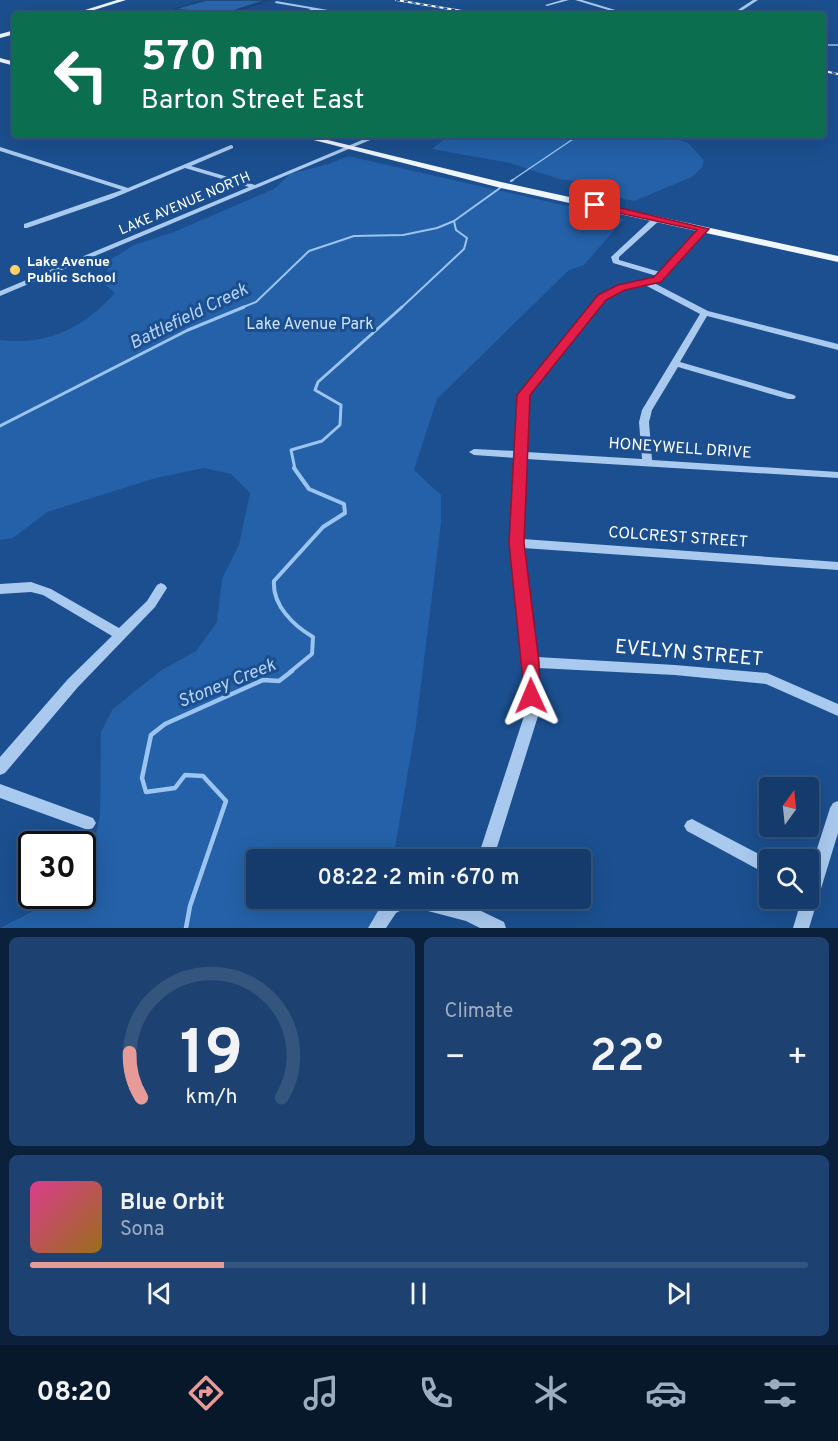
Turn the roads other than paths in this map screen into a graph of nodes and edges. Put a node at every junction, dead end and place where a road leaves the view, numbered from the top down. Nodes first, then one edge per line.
1 (123, 0) edge
2 (567, 0) edge
3 (577, 0) edge
4 (756, 0) edge
5 (276, 2) dead end
6 (547, 5) dead end
7 (316, 9) junction
8 (82, 12) edge
9 (307, 12) edge
10 (334, 12) edge
11 (619, 12) edge
12 (737, 12) edge
13 (308, 138) edge
14 (372, 138) edge
15 (231, 147) dead end
16 (0, 149) edge
17 (350, 149) junction
18 (188, 167) junction
19 (255, 187) junction
20 (128, 190) junction
21 (657, 219) junction
22 (27, 226) dead end
23 (704, 229) junction
24 (838, 260) edge
25 (663, 275) junction
26 (648, 283) junction
27 (0, 294) edge
28 (705, 313) junction
29 (837, 344) edge
30 (675, 363) junction
31 (791, 397) dead end
32 (474, 452) dead end
33 (519, 455) junction
34 (647, 462) junction
35 (838, 476) edge
36 (517, 543) junction
37 (838, 566) edge
38 (161, 588) dead end
39 (0, 589) edge
40 (121, 635) junction
41 (531, 662) junction
42 (838, 710) edge
43 (0, 768) edge
44 (0, 791) edge
45 (838, 808) edge
46 (88, 823) dead end
47 (693, 826) dead end
48 (489, 849) edge
49 (759, 862) edge
50 (819, 866) edge
51 (389, 909) edge
52 (474, 909) edge
53 (806, 909) edge
54 (376, 928) edge
55 (498, 928) edge
56 (801, 928) edge

1 - 8 main road
2 - 6 street
3 - 11 street
4 - 12 street
5 - 7 street
7 - 9 street
7 - 10 street
13 - 17 main road
14 - 17 street, LAKE AVENUE NORTH
15 - 18 street
16 - 20 street
17 - 19 street, LAKE AVENUE NORTH
17 - 21 main road
18 - 19 street
18 - 20 street
19 - 27 street, LAKE AVENUE NORTH
20 - 22 street
21 - 23 main road
21 - 25 street
23 - 24 main road
23 - 25 street
25 - 26 street
26 - 28 street
26 - 33 street
28 - 29 street
28 - 30 street
30 - 31 street
30 - 34 street
32 - 33 street, HONEYWELL DRIVE
33 - 34 street, HONEYWELL DRIVE
33 - 36 street
34 - 35 street, HONEYWELL DRIVE
36 - 37 street, COLCREST STREET
36 - 41 street
38 - 40 street
39 - 40 street
40 - 43 street
41 - 42 street, EVELYN STREET
41 - 48 street
44 - 46 street
45 - 50 street
47 - 49 street
51 - 54 street
52 - 55 street
53 - 56 street

